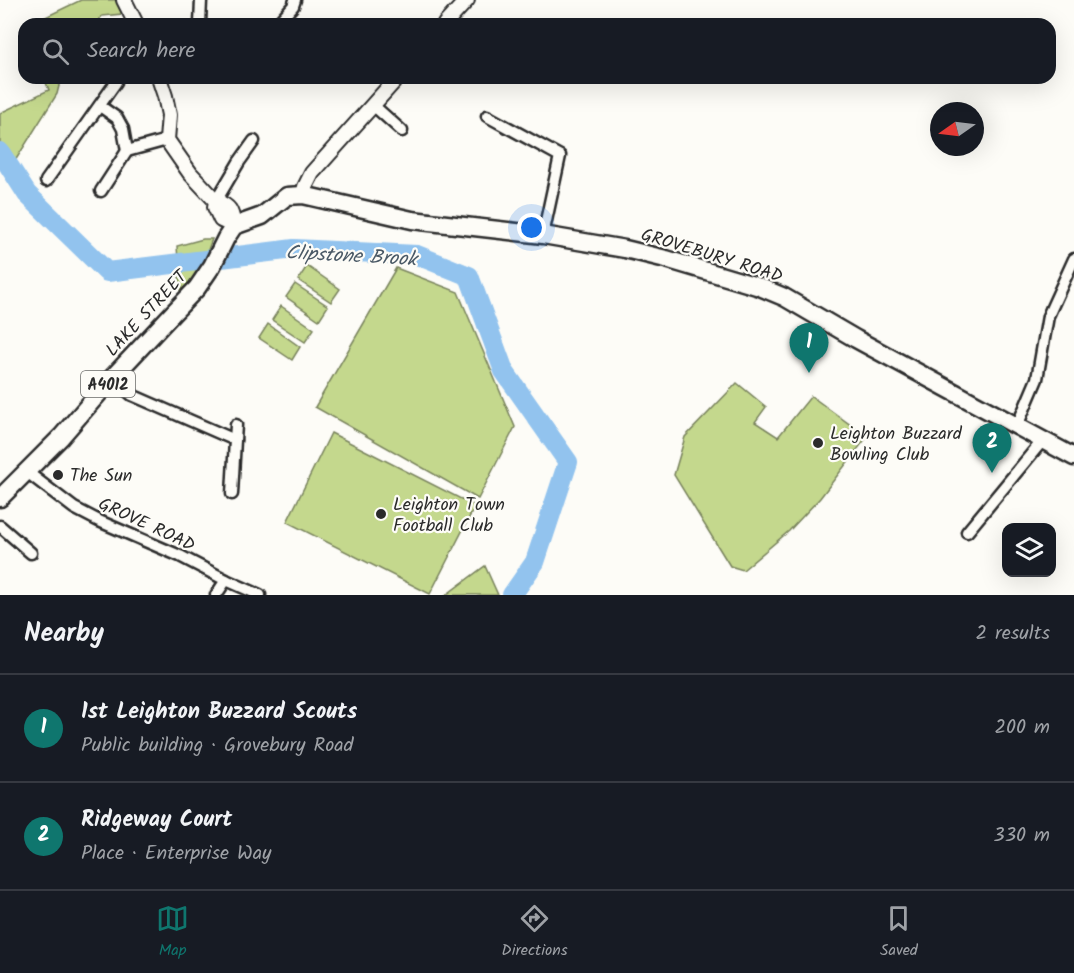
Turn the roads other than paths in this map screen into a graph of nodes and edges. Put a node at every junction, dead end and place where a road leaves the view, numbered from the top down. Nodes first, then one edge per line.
1 (124, 0) edge
2 (201, 0) edge
3 (295, 0) edge
4 (467, 0) edge
5 (132, 18) edge
6 (200, 18) edge
7 (282, 18) edge
8 (450, 18) edge
9 (115, 84) edge
10 (161, 84) edge
11 (392, 84) edge
12 (373, 105) junction
13 (100, 106) junction
14 (487, 116) dead end
15 (402, 131) dead end
16 (167, 140) junction
17 (254, 141) dead end
18 (127, 151) junction
19 (46, 181) dead end
20 (101, 191) dead end
21 (303, 195) junction
22 (216, 201) junction
23 (230, 232) junction
24 (543, 235) junction
25 (1074, 258) edge
26 (112, 378) junction
27 (236, 425) dead end
28 (1017, 426) junction
29 (235, 440) junction
30 (1043, 440) junction
31 (1074, 457) edge
32 (27, 472) junction
33 (232, 494) dead end
34 (0, 498) edge
35 (0, 526) edge
36 (967, 532) dead end
37 (31, 553) dead end
38 (226, 580) junction
39 (216, 595) edge
40 (260, 595) edge

1 - 5 street
2 - 6 street
3 - 7 street
4 - 8 street
9 - 13 street
10 - 16 street
11 - 12 street
12 - 15 street
12 - 21 street
13 - 18 street
13 - 19 street
14 - 24 street
16 - 18 street
16 - 22 street
17 - 22 street
18 - 20 street
21 - 23 main road
21 - 24 main road, GROVEBURY ROAD
22 - 23 street
23 - 26 main road, LAKE STREET / A4012
24 - 28 main road, GROVEBURY ROAD
25 - 28 street
26 - 29 street
26 - 32 main road, LAKE STREET / A4012
27 - 29 street
28 - 30 main road, GROVEBURY ROAD
29 - 33 street
30 - 31 main road, GROVEBURY ROAD
30 - 36 street
32 - 34 main road, LAKE STREET / A4012
32 - 38 street, GROVE ROAD
35 - 37 street
38 - 39 street
38 - 40 street, GROVE ROAD

